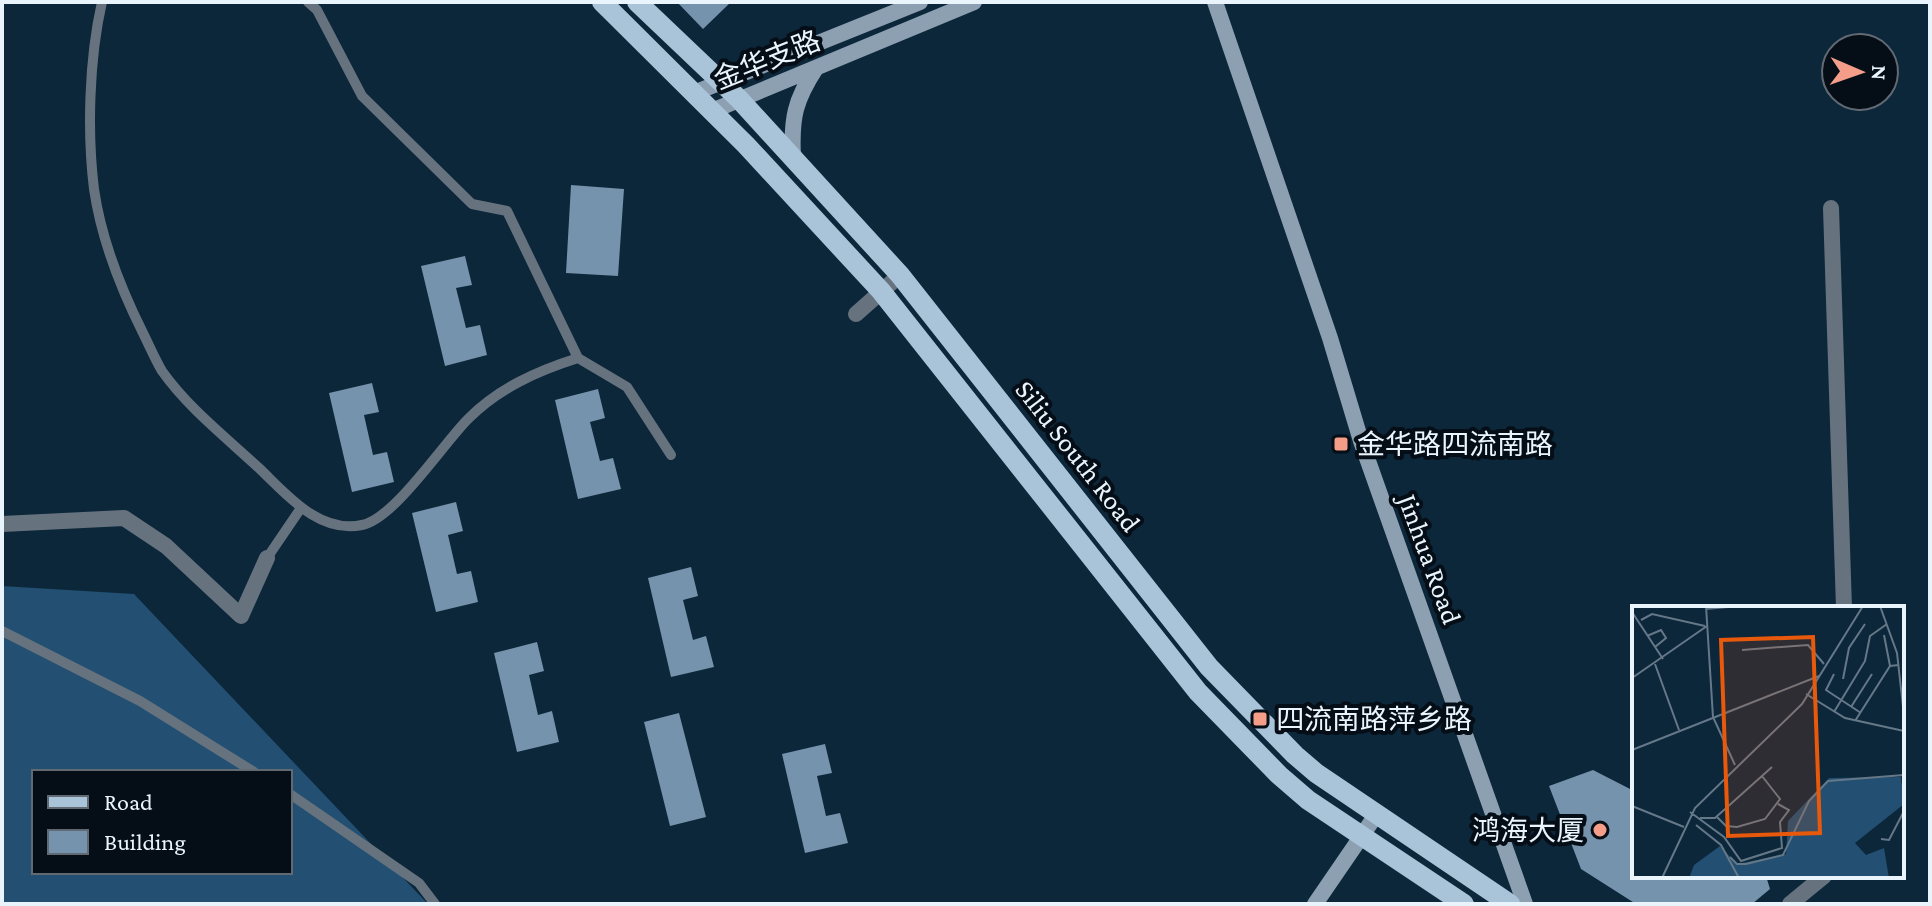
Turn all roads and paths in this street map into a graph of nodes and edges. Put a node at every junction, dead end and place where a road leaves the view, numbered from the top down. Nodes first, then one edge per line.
1 (102, 2) edge
2 (308, 2) edge
3 (602, 2) edge
4 (637, 2) edge
5 (920, 2) edge
6 (974, 2) edge
7 (1215, 2) edge
8 (816, 68) junction
9 (722, 81) junction
10 (694, 93) junction
11 (739, 99) junction
12 (712, 111) junction
13 (793, 157) junction
14 (1831, 208) dead end
15 (900, 275) junction
16 (881, 291) junction
17 (856, 314) dead end
18 (578, 358) junction
19 (671, 455) dead end
20 (301, 508) junction
21 (2, 524) edge
22 (267, 558) joint
23 (1844, 606) edge
24 (2, 631) edge
25 (251, 770) edge
26 (292, 795) edge
27 (1376, 815) junction
28 (1363, 836) junction
29 (1822, 878) edge
30 (435, 904) edge
31 (1315, 904) edge
32 (1464, 904) edge
33 (1510, 904) edge
34 (1525, 904) edge
35 (1790, 904) edge

1 - 20 lane
2 - 18 lane
3 - 10 main road, Siliu South Road
4 - 9 main road, Siliu South Road
5 - 9 main road
6 - 8 main road, 金华支路
7 - 34 main road, Jinhua Road
8 - 11 main road, 金华支路
8 - 13 main road
9 - 10 main road
9 - 11 main road, Siliu South Road
10 - 12 main road, Siliu South Road
11 - 12 main road, 金华支路
11 - 13 main road, Siliu South Road
12 - 16 main road, Siliu South Road
13 - 15 main road, Siliu South Road
14 - 23 street
15 - 16 street
15 - 27 main road, Siliu South Road
16 - 17 street
16 - 28 main road, Siliu South Road
18 - 19 lane
18 - 20 lane
20 - 22 lane
21 - 22 street
24 - 25 lane
26 - 30 lane
27 - 28 main road
27 - 33 main road, Siliu South Road
28 - 31 main road
28 - 32 main road, Siliu South Road
29 - 35 street

